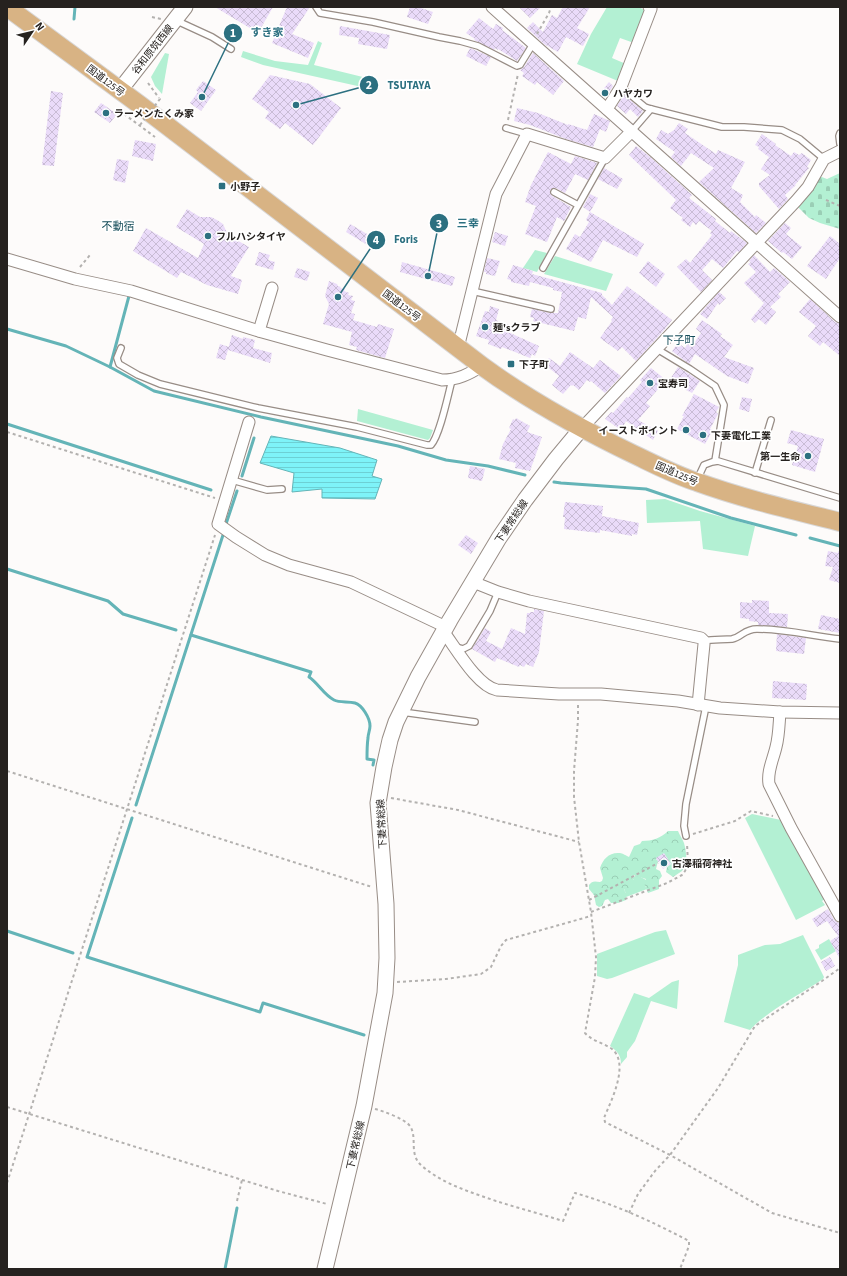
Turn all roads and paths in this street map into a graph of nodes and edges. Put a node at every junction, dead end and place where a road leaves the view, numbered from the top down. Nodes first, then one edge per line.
1 (7, 7) edge
2 (185, 7) edge
3 (316, 7) edge
4 (492, 7) edge
5 (551, 7) edge
6 (651, 8) edge
7 (152, 17) dead end
8 (169, 20) junction
9 (534, 44) junction
10 (231, 49) dead end
11 (520, 65) junction
12 (148, 82) dead end
13 (621, 87) junction
14 (120, 90) junction
15 (608, 109) junction
16 (651, 109) junction
17 (124, 114) dead end
18 (140, 125) junction
19 (506, 128) joint
20 (632, 131) junction
21 (840, 133) edge
22 (527, 134) junction
23 (155, 137) dead end
24 (840, 144) edge
25 (840, 151) edge
26 (604, 158) junction
27 (824, 159) junction
28 (554, 192) dead end
29 (826, 200) dead end
30 (578, 205) junction
31 (840, 206) edge
32 (757, 243) junction
33 (90, 255) dead end
34 (7, 259) edge
35 (80, 267) dead end
36 (543, 268) dead end
37 (272, 288) dead end
38 (472, 291) junction
39 (551, 309) dead end
40 (840, 317) edge
41 (259, 331) junction
42 (121, 348) dead end
43 (458, 348) junction
44 (657, 349) junction
45 (482, 366) junction
46 (452, 380) junction
47 (771, 420) dead end
48 (249, 422) dead end
49 (581, 429) junction
50 (7, 432) edge
51 (715, 462) junction
52 (755, 473) junction
53 (232, 480) junction
54 (696, 482) junction
55 (282, 489) dead end
56 (840, 498) edge
57 (226, 501) junction
58 (840, 522) edge
59 (218, 524) junction
60 (473, 582) junction
61 (498, 592) junction
62 (444, 629) junction
63 (840, 639) edge
64 (704, 641) junction
65 (455, 647) junction
66 (578, 694) junction
67 (702, 705) junction
68 (401, 711) junction
69 (780, 712) junction
70 (840, 713) edge
71 (475, 722) dead end
72 (7, 771) edge
73 (379, 795) junction
74 (127, 808) junction
75 (786, 819) junction
76 (686, 836) junction
77 (579, 842) junction
78 (658, 863) dead end
79 (385, 891) junction
80 (588, 900) junction
81 (591, 912) junction
82 (591, 916) junction
83 (840, 916) edge
84 (840, 968) edge
85 (386, 982) junction
86 (364, 1106) junction
87 (7, 1107) edge
88 (29, 1114) junction
89 (670, 1155) junction
90 (242, 1180) junction
91 (7, 1183) edge
92 (237, 1201) dead end
93 (340, 1207) junction
94 (629, 1213) junction
95 (840, 1233) edge
96 (325, 1269) edge
97 (680, 1269) edge

1 - 14 highway, 国道125号
2 - 8 main road, 谷和原筑西線
3 - 11 lane
4 - 9 street
5 - 9 path
6 - 13 street
7 - 8 path
8 - 10 lane
8 - 14 main road, 谷和原筑西線
9 - 11 lane
9 - 15 street
11 - 19 path
12 - 18 path, bridge
13 - 15 street
13 - 16 lane
14 - 43 highway, 国道125号
15 - 20 street
16 - 20 lane
16 - 27 lane
17 - 18 path
18 - 23 path
19 - 22 lane
20 - 26 street
20 - 32 street
21 - 24 lane
22 - 26 street
22 - 38 street
25 - 27 street
26 - 30 lane
27 - 32 street
28 - 30 lane
29 - 31 path
30 - 36 lane
32 - 40 street
32 - 44 street
33 - 35 path
34 - 41 street
37 - 41 street
38 - 39 lane
38 - 43 street
41 - 46 street
42 - 46 lane
43 - 45 highway, 国道125号
44 - 49 street
44 - 51 lane
45 - 46 street
45 - 49 highway, 国道125号
47 - 52 lane
48 - 53 street
49 - 54 highway, 国道125号
49 - 60 main road, 下妻常総線
50 - 57 path
51 - 52 lane
51 - 54 lane
52 - 56 lane
53 - 55 lane
53 - 57 street
54 - 58 highway, 国道125号
57 - 59 street
59 - 62 street
59 - 74 path
60 - 61 street
60 - 62 main road, 下妻常総線
61 - 64 street
61 - 65 lane
62 - 65 street
62 - 68 main road, 下妻常総線
63 - 64 lane
64 - 67 street
65 - 66 street
66 - 67 street
66 - 77 path
67 - 69 street
67 - 76 lane
68 - 71 lane
68 - 73 main road, 下妻常総線
69 - 70 street
69 - 75 street
72 - 74 path
73 - 77 path
73 - 79 main road, 下妻常総線
74 - 79 path
74 - 88 path
75 - 76 path
75 - 83 street
76 - 81 path
77 - 80 path
78 - 80 path
79 - 85 main road, 下妻常総線
80 - 81 path
81 - 82 path
82 - 85 path
82 - 89 path
84 - 89 path
85 - 86 main road, 下妻常総線
86 - 93 main road, 下妻常総線
86 - 94 path
87 - 88 path
88 - 90 path
88 - 91 path
89 - 94 path
89 - 95 path
90 - 92 path
90 - 93 path
93 - 96 main road, 下妻常総線
94 - 97 path

